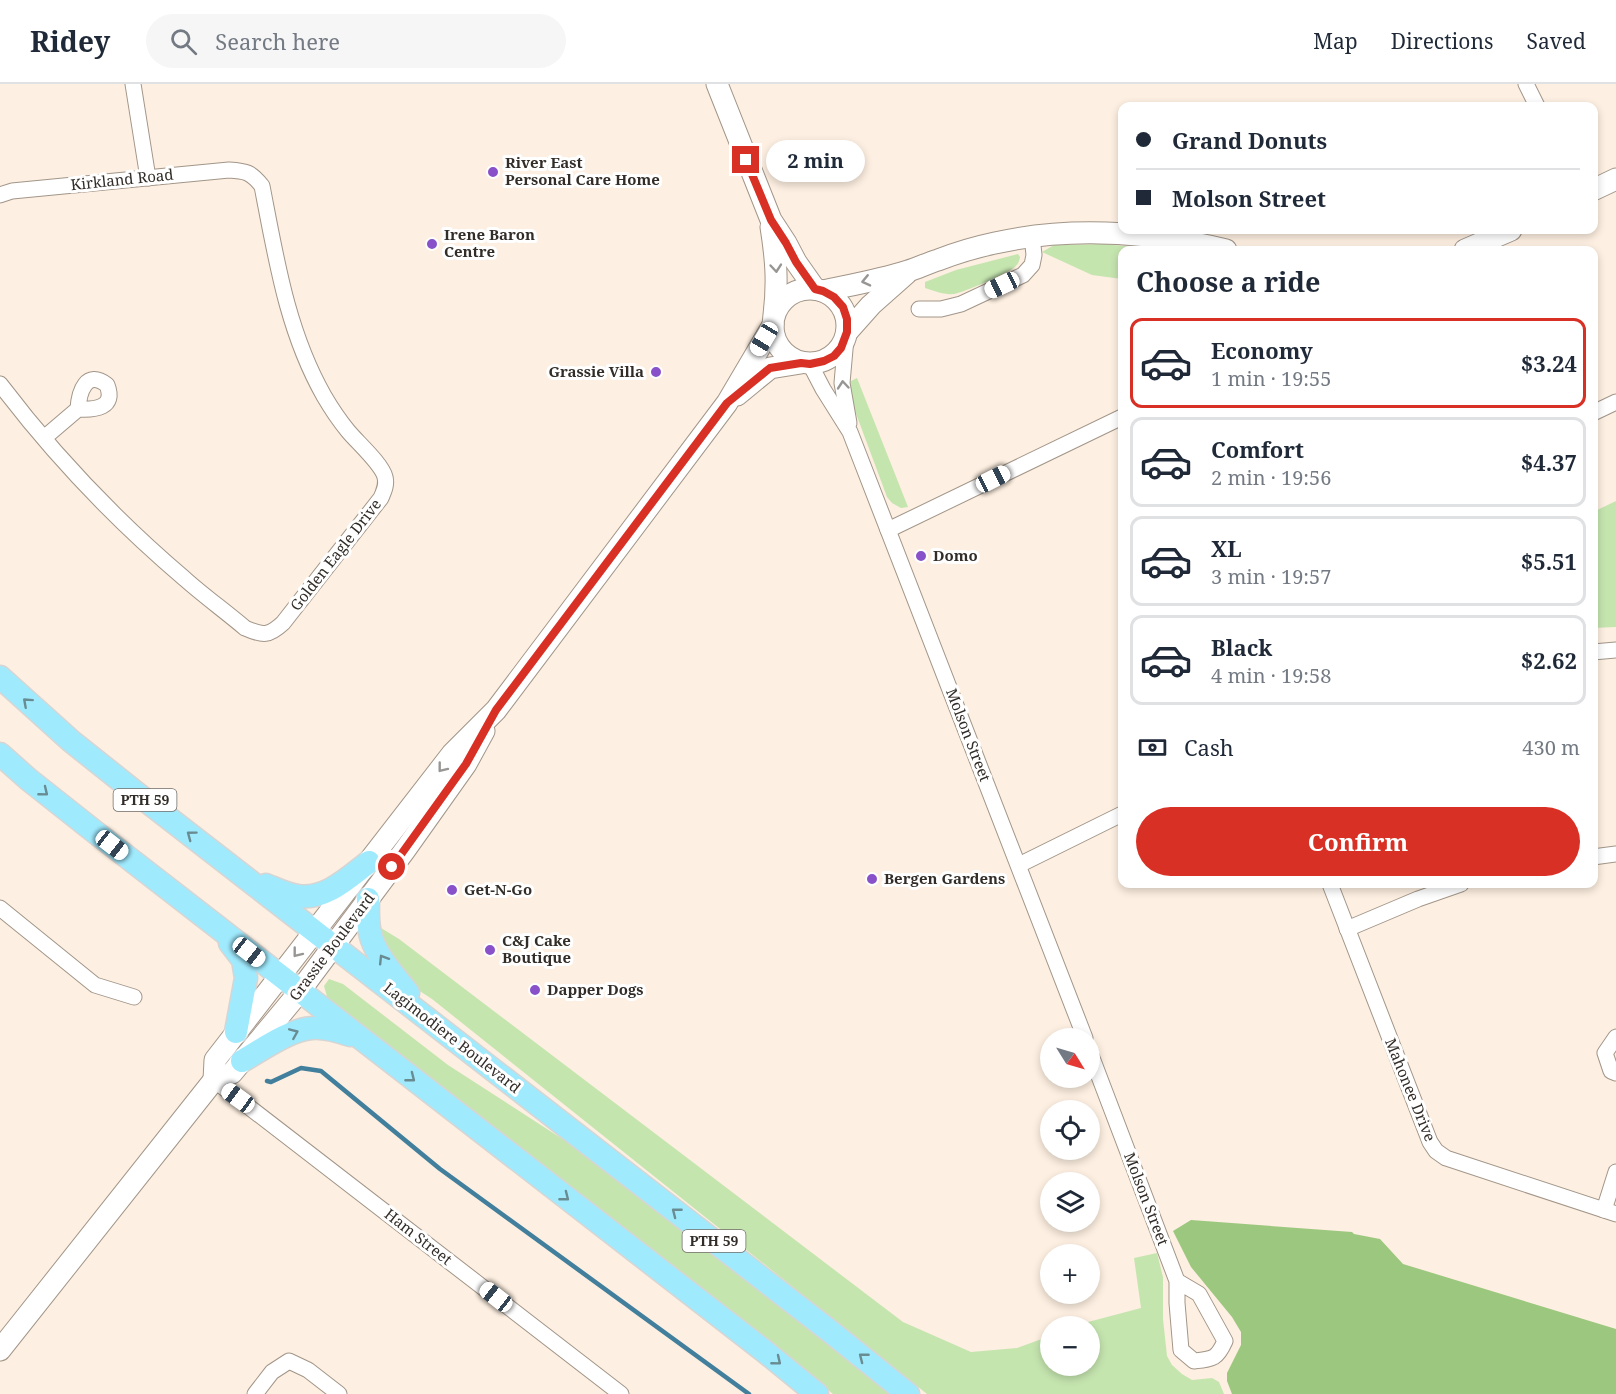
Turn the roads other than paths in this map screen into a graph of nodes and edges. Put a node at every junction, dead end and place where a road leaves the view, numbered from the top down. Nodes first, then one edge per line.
1 (133, 84) edge
2 (717, 84) edge
3 (1526, 84) edge
4 (1535, 102) edge
5 (244, 171) joint
6 (148, 178) junction
7 (1616, 179) edge
8 (1598, 188) edge
9 (0, 195) edge
10 (771, 220) junction
11 (1118, 233) edge
12 (1124, 234) edge
13 (1502, 234) edge
14 (1032, 236) junction
15 (1209, 246) edge
16 (1474, 246) edge
17 (908, 271) junction
18 (819, 290) junction
19 (919, 309) dead end
20 (773, 320) junction
21 (847, 335) junction
22 (806, 364) junction
23 (0, 384) edge
24 (1616, 402) edge
25 (727, 403) junction
26 (78, 409) dead end
27 (1598, 411) edge
28 (1118, 419) edge
29 (850, 432) junction
30 (44, 438) junction
31 (888, 530) junction
32 (1616, 650) edge
33 (1598, 652) edge
34 (0, 677) edge
35 (496, 710) junction
36 (0, 754) edge
37 (1118, 816) edge
38 (1616, 854) edge
39 (1598, 856) edge
40 (369, 862) junction
41 (1019, 865) junction
42 (237, 871) junction
43 (1332, 888) edge
44 (1450, 888) edge
45 (368, 899) junction
46 (0, 908) edge
47 (197, 911) junction
48 (1347, 929) junction
49 (315, 931) junction
50 (333, 945) junction
51 (280, 976) junction
52 (299, 991) junction
53 (134, 998) dead end
54 (431, 1023) junction
55 (1081, 1028) edge
56 (236, 1032) junction
57 (1616, 1037) edge
58 (365, 1042) junction
59 (242, 1061) junction
60 (1616, 1073) edge
61 (1100, 1079) edge
62 (214, 1080) junction
63 (1616, 1172) edge
64 (1610, 1212) edge
65 (1177, 1281) junction
66 (0, 1350) edge
67 (255, 1394) edge
68 (339, 1394) edge
69 (621, 1394) edge
70 (817, 1394) edge
71 (908, 1394) edge

1 - 6 street
2 - 10 street
3 - 4 street
5 - 6 street, Kirkland Road
5 - 30 street, Golden Eagle Drive
6 - 9 street, Kirkland Road
7 - 8 street
10 - 18 street
10 -> 20 street
11 - 14 street
12 - 15 street
13 - 16 street
14 - 17 street
14 - 19 street
17 -> 18 street
17 - 21 street
18 - 20 street
18 - 21 street
20 - 22 street
20 - 25 street, Grassie Boulevard
21 - 22 street
29 -> 21 street, Molson Street
22 - 25 street, Grassie Boulevard
22 - 29 street, Molson Street
23 - 30 street, Golden Eagle Drive
24 - 27 street
25 - 35 street, Grassie Boulevard
26 - 30 street
28 - 31 street
29 - 31 street, Molson Street
31 - 41 street, Molson Street
32 - 33 street
42 -> 34 main road, Lagimodiere Boulevard / PTH 59
35 -> 40 street, Grassie Boulevard
35 - 45 street, Grassie Boulevard
36 -> 47 main road
37 - 41 street
38 - 39 street
40 - 42 main road
40 - 49 street, Grassie Boulevard
41 - 55 street, Molson Street
42 - 49 main road, Lagimodiere Boulevard / PTH 59
43 - 48 street, Mahonee Drive
44 - 48 street
45 - 50 street, Grassie Boulevard
54 -> 45 main road
46 - 53 street
47 - 51 main road
47 - 56 main road
48 - 64 street, Mahonee Drive
49 - 50 main road, Lagimodiere Boulevard / PTH 59
49 -> 51 street, Grassie Boulevard
50 - 52 street, Grassie Boulevard
50 - 54 main road, Lagimodiere Boulevard / PTH 59
51 - 52 main road
51 - 56 street, Grassie Boulevard
52 - 58 main road
52 - 59 street, Grassie Boulevard
71 -> 54 main road, Lagimodiere Boulevard / PTH 59
56 - 62 street, Grassie Boulevard
57 - 60 street
59 -> 58 main road
58 -> 70 main road
59 - 62 street, Grassie Boulevard
61 - 65 street, Molson Street
62 - 66 street, Grassie Boulevard
62 - 69 street, Ham Street
63 - 64 street
65 - 65 street, Molson Street
67 - 68 street

